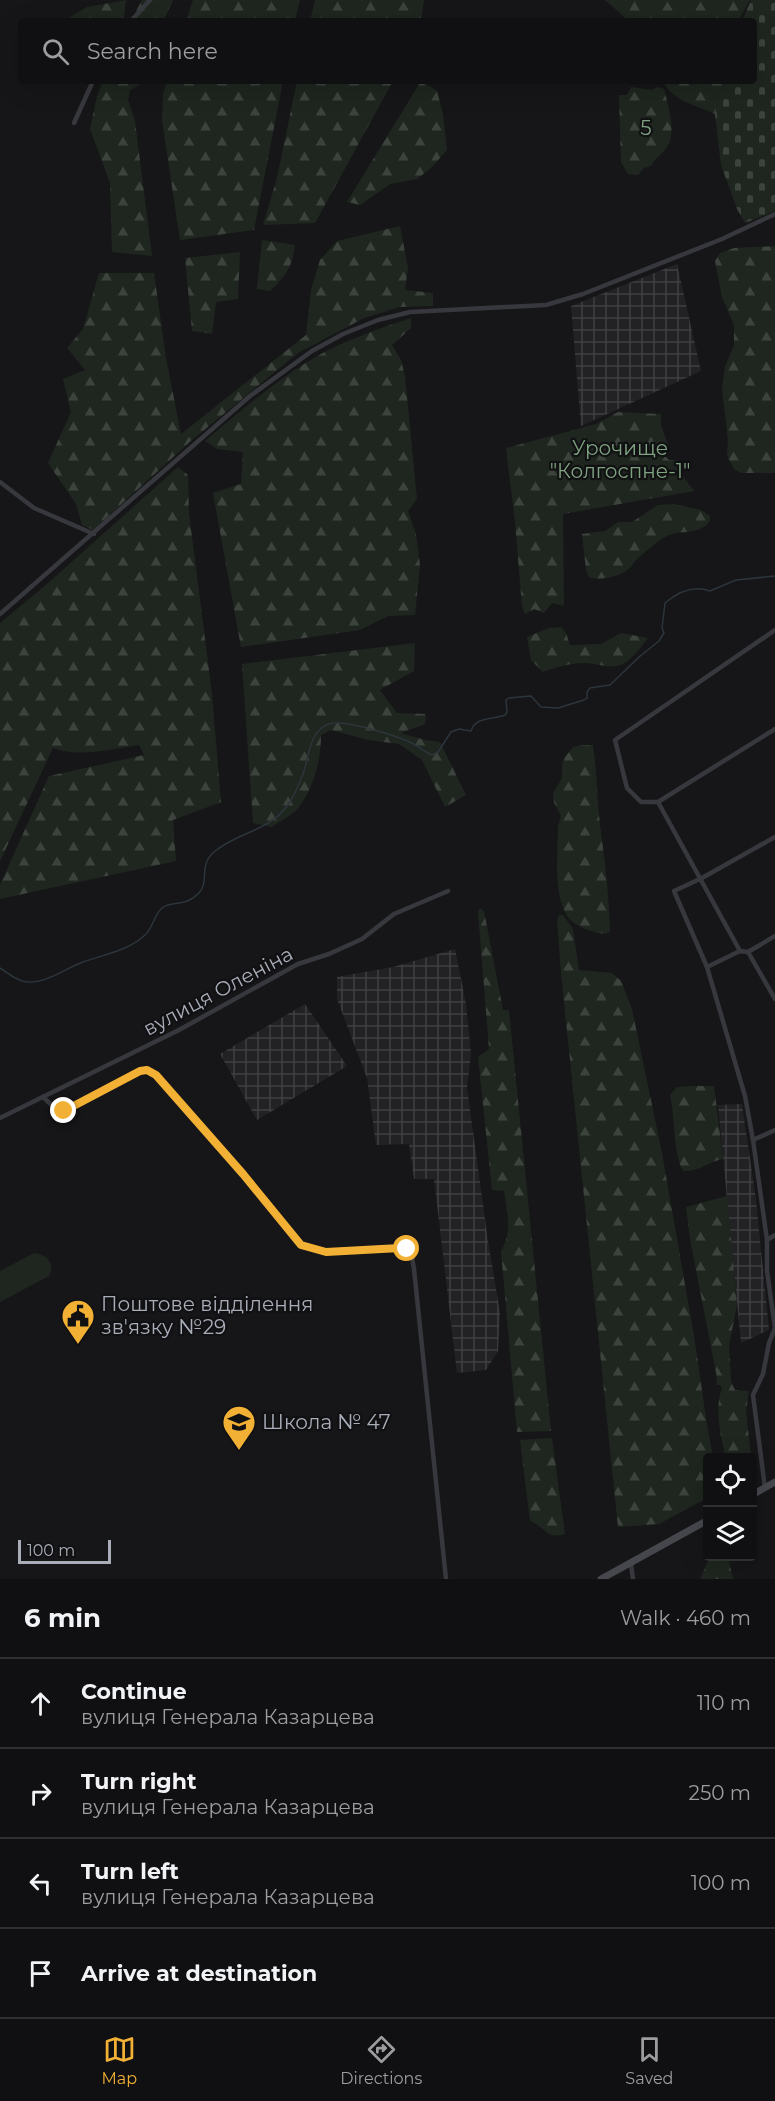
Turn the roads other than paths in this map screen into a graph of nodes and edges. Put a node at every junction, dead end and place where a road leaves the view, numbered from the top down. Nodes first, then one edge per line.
1 (150, 0) edge
2 (134, 18) edge
3 (92, 84) edge
4 (74, 123) dead end
5 (775, 214) edge
6 (0, 482) edge
7 (94, 534) junction
8 (0, 614) edge
9 (775, 630) edge
10 (775, 729) edge
11 (658, 802) junction
12 (775, 837) edge
13 (702, 878) junction
14 (448, 891) dead end
15 (775, 936) edge
16 (740, 951) junction
17 (748, 952) junction
18 (707, 967) junction
19 (775, 999) edge
20 (43, 1097) junction
21 (0, 1118) edge
22 (775, 1130) edge
23 (753, 1140) junction
24 (775, 1235) edge
25 (767, 1240) junction
26 (775, 1328) edge
27 (775, 1482) edge
28 (765, 1488) junction
29 (757, 1493) edge
30 (703, 1523) edge
31 (631, 1564) junction
32 (446, 1579) edge
33 (601, 1579) edge
34 (633, 1579) edge

1 - 2 street
3 - 4 street
5 - 7 street
6 - 7 street
7 - 8 street
9 - 11 street
10 - 11 street
11 - 13 street
12 - 13 street
13 - 16 street
13 - 18 street
14 - 20 street, вулиця Оленіна
15 - 17 street
16 - 17 street
16 - 18 street
17 - 19 street
18 - 23 street
20 - 21 street, вулиця Оленіна
20 - 32 street
22 - 23 street
23 - 25 street
24 - 25 street
25 - 26 street
26 - 28 street
27 - 28 main road
28 - 29 main road
30 - 31 main road
31 - 33 main road
31 - 34 street

